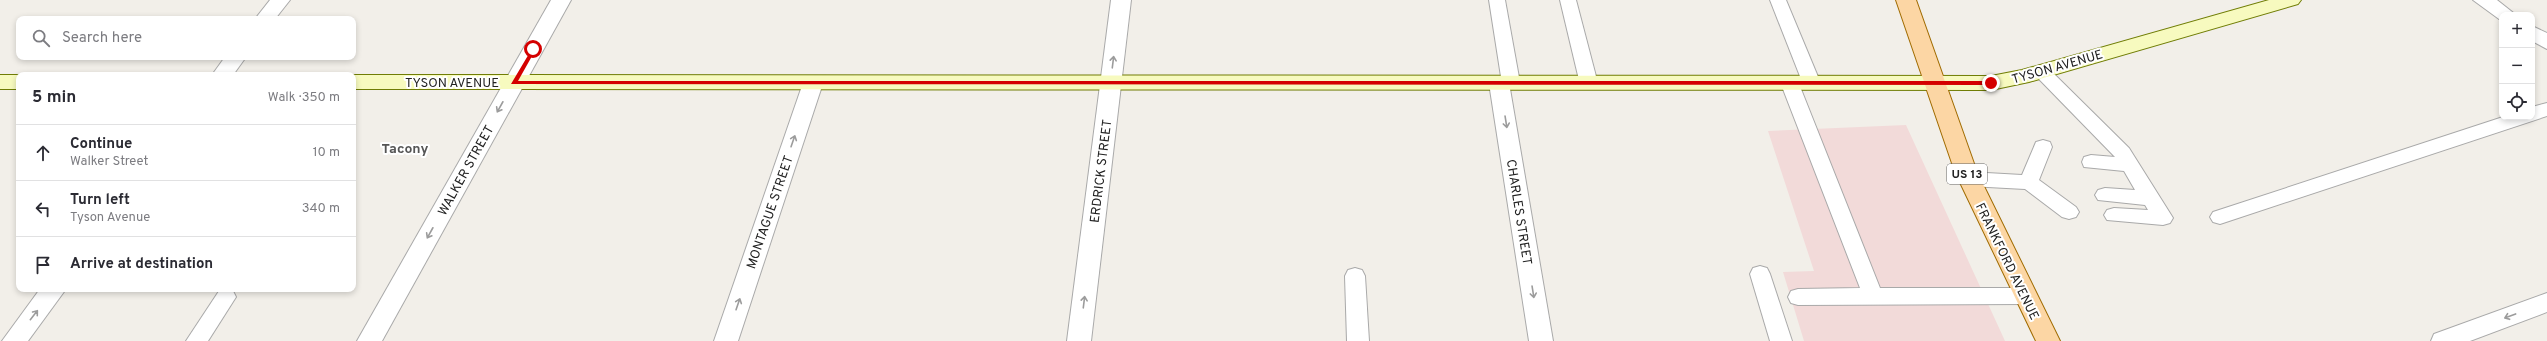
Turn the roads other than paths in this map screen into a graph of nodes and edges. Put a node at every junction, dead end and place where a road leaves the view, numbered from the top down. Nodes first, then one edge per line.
1 (280, 0) edge
2 (561, 0) edge
3 (1121, 0) edge
4 (1497, 0) edge
5 (1568, 0) edge
6 (1778, 0) edge
7 (1906, 0) edge
8 (2291, 0) edge
9 (2483, 0) edge
10 (2501, 12) edge
11 (267, 16) edge
12 (2535, 34) edge
13 (2547, 42) edge
14 (234, 60) edge
15 (2041, 71) junction
16 (224, 72) edge
17 (0, 82) edge
18 (16, 82) edge
19 (356, 82) edge
20 (513, 83) junction
21 (813, 83) junction
22 (1111, 83) junction
23 (1505, 83) junction
24 (1589, 84) junction
25 (1790, 84) junction
26 (1812, 84) junction
27 (1935, 85) junction
28 (2547, 109) edge
29 (2535, 113) edge
30 (2514, 120) edge
31 (2046, 154) dead end
32 (2088, 156) dead end
33 (2126, 159) junction
34 (1969, 179) junction
35 (2029, 182) junction
36 (2061, 192) dead end
37 (2105, 195) dead end
38 (2151, 198) junction
39 (2069, 212) dead end
40 (2114, 215) dead end
41 (2220, 217) dead end
42 (1760, 274) dead end
43 (1355, 276) dead end
44 (52, 292) edge
45 (1873, 296) junction
46 (2026, 296) junction
47 (226, 297) dead end
48 (1798, 297) dead end
49 (2547, 302) edge
50 (14, 341) edge
51 (197, 341) edge
52 (370, 341) edge
53 (726, 341) edge
54 (1079, 341) edge
55 (1358, 341) edge
56 (1541, 341) edge
57 (1781, 341) edge
58 (2048, 341) edge
59 (2443, 341) edge

1 - 11 street
2 - 20 street, WALKER STREET
22 -> 3 street, ERDRICK STREET
4 - 23 lane
5 - 24 lane
6 - 26 lane
7 - 27 main road, FRANKFORD AVENUE / US 13
8 - 15 street, TYSON AVENUE
9 - 10 street
12 - 13 street
14 - 16 street
15 - 27 street, TYSON AVENUE
15 - 33 lane
17 - 18 street
19 - 20 street, TYSON AVENUE
20 - 21 street, TYSON AVENUE
20 -> 52 street, WALKER STREET
21 - 22 street, TYSON AVENUE
53 -> 21 street, MONTAGUE STREET
22 - 23 street, TYSON AVENUE
54 -> 22 street, ERDRICK STREET
23 - 24 street, TYSON AVENUE
23 -> 56 street, CHARLES STREET
24 - 25 street, TYSON AVENUE
25 - 26 street, TYSON AVENUE
25 - 45 lane
26 - 27 street, TYSON AVENUE
27 - 34 main road, FRANKFORD AVENUE / US 13
28 - 29 lane
30 - 41 lane
31 - 35 lane
32 - 33 lane
33 - 38 lane
34 - 35 lane
34 - 46 main road, FRANKFORD AVENUE / US 13
35 - 36 lane
35 - 39 lane
37 - 38 lane
38 - 40 lane
42 - 57 lane
43 - 55 lane
50 -> 44 street
45 - 46 lane
45 - 48 lane
46 - 58 main road, FRANKFORD AVENUE / US 13
47 - 51 lane
49 -> 59 street

